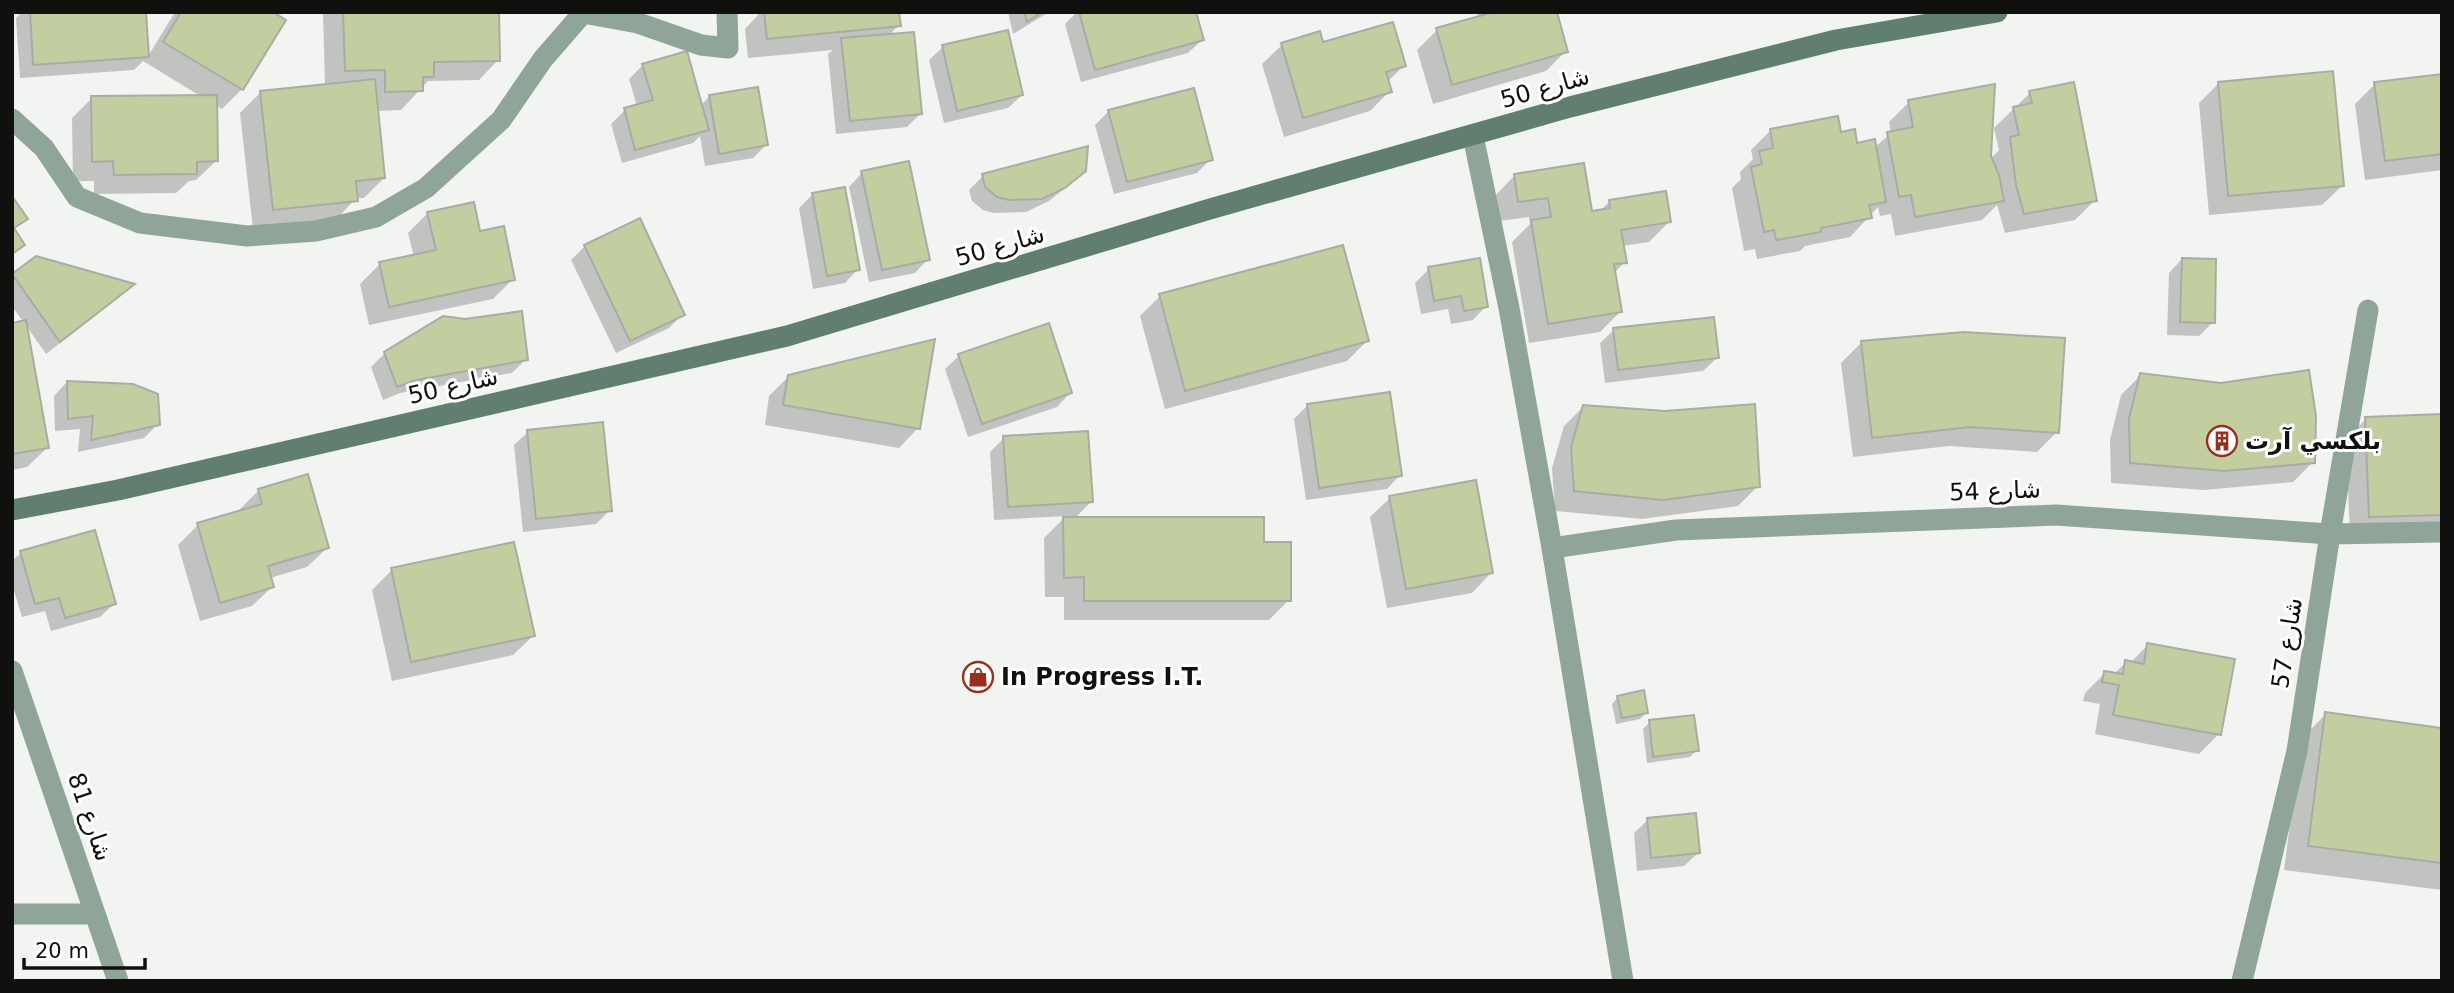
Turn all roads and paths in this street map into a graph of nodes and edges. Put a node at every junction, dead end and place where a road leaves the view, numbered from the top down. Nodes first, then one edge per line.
1 (727, 12) edge
2 (1997, 12) edge
3 (12, 119) edge
4 (1473, 136) junction
5 (2368, 310) dead end
6 (12, 510) edge
7 (2442, 532) edge
8 (2330, 534) junction
9 (1552, 548) junction
10 (12, 671) edge
11 (12, 914) edge
12 (95, 914) junction
13 (118, 981) edge
14 (1623, 981) edge
15 (2242, 981) edge

1 - 3 street
2 - 4 street, شارع 50
4 - 6 street, شارع 50
4 - 9 street
5 - 8 street, شارع 57
7 - 8 street, شارع 54
8 - 9 street, شارع 54
8 - 15 street, شارع 57
9 - 14 street
10 - 12 street, شارع 81
11 - 12 street
12 - 13 street, شارع 81

